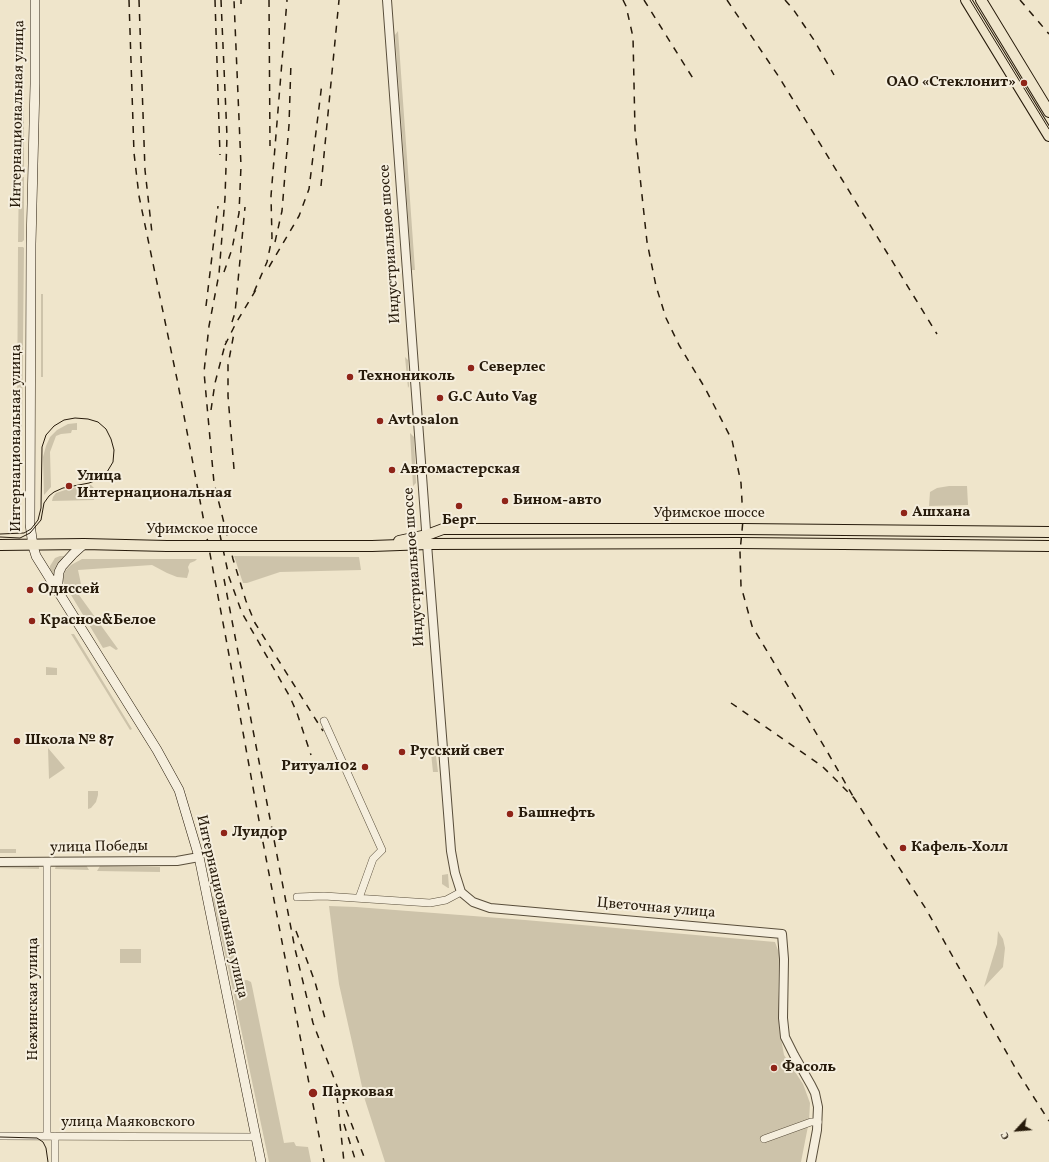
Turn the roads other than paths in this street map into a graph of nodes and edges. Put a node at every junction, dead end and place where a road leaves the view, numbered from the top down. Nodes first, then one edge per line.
1 (35, 0) edge
2 (388, 0) edge
3 (966, 0) edge
4 (981, 0) edge
5 (1049, 112) edge
6 (1049, 136) edge
7 (1049, 532) edge
8 (427, 539) junction
9 (84, 544) junction
10 (0, 545) edge
11 (33, 546) junction
12 (1049, 546) edge
13 (58, 591) junction
14 (324, 721) dead end
15 (199, 857) junction
16 (0, 862) edge
17 (48, 862) junction
18 (461, 892) junction
19 (297, 897) dead end
20 (359, 898) junction
21 (818, 1122) junction
22 (0, 1136) edge
23 (47, 1136) junction
24 (55, 1136) junction
25 (255, 1137) junction
26 (764, 1140) dead end
27 (55, 1162) edge
28 (261, 1162) edge
29 (811, 1162) edge

1 - 11 main road, Интернациональная улица
2 - 8 street, Индустриальное шоссе
3 - 6 main road
4 - 5 main road
7 - 8 main road, Уфимское шоссе
8 - 9 main road, Уфимское шоссе, bridge
8 - 12 main road, Уфимское шоссе
8 - 18 street, Индустриальное шоссе
9 - 11 main road, Уфимское шоссе
9 - 13 main road
10 - 11 main road, Уфимское шоссе
11 - 13 main road, Интернациональная улица
13 - 15 main road, Интернациональная улица
14 - 20 street
15 - 17 street, улица Победы
15 - 25 main road, Интернациональная улица
16 - 17 street, улица Победы
17 - 23 street, Нежинская улица
18 - 20 street
18 - 21 street, Цветочная улица
19 - 20 street
21 - 26 street
21 - 29 street, Цветочная улица
22 - 23 street, улица Маяковского
23 - 24 street, улица Маяковского
24 - 25 street, улица Маяковского
24 - 27 street
25 - 28 main road, Интернациональная улица

